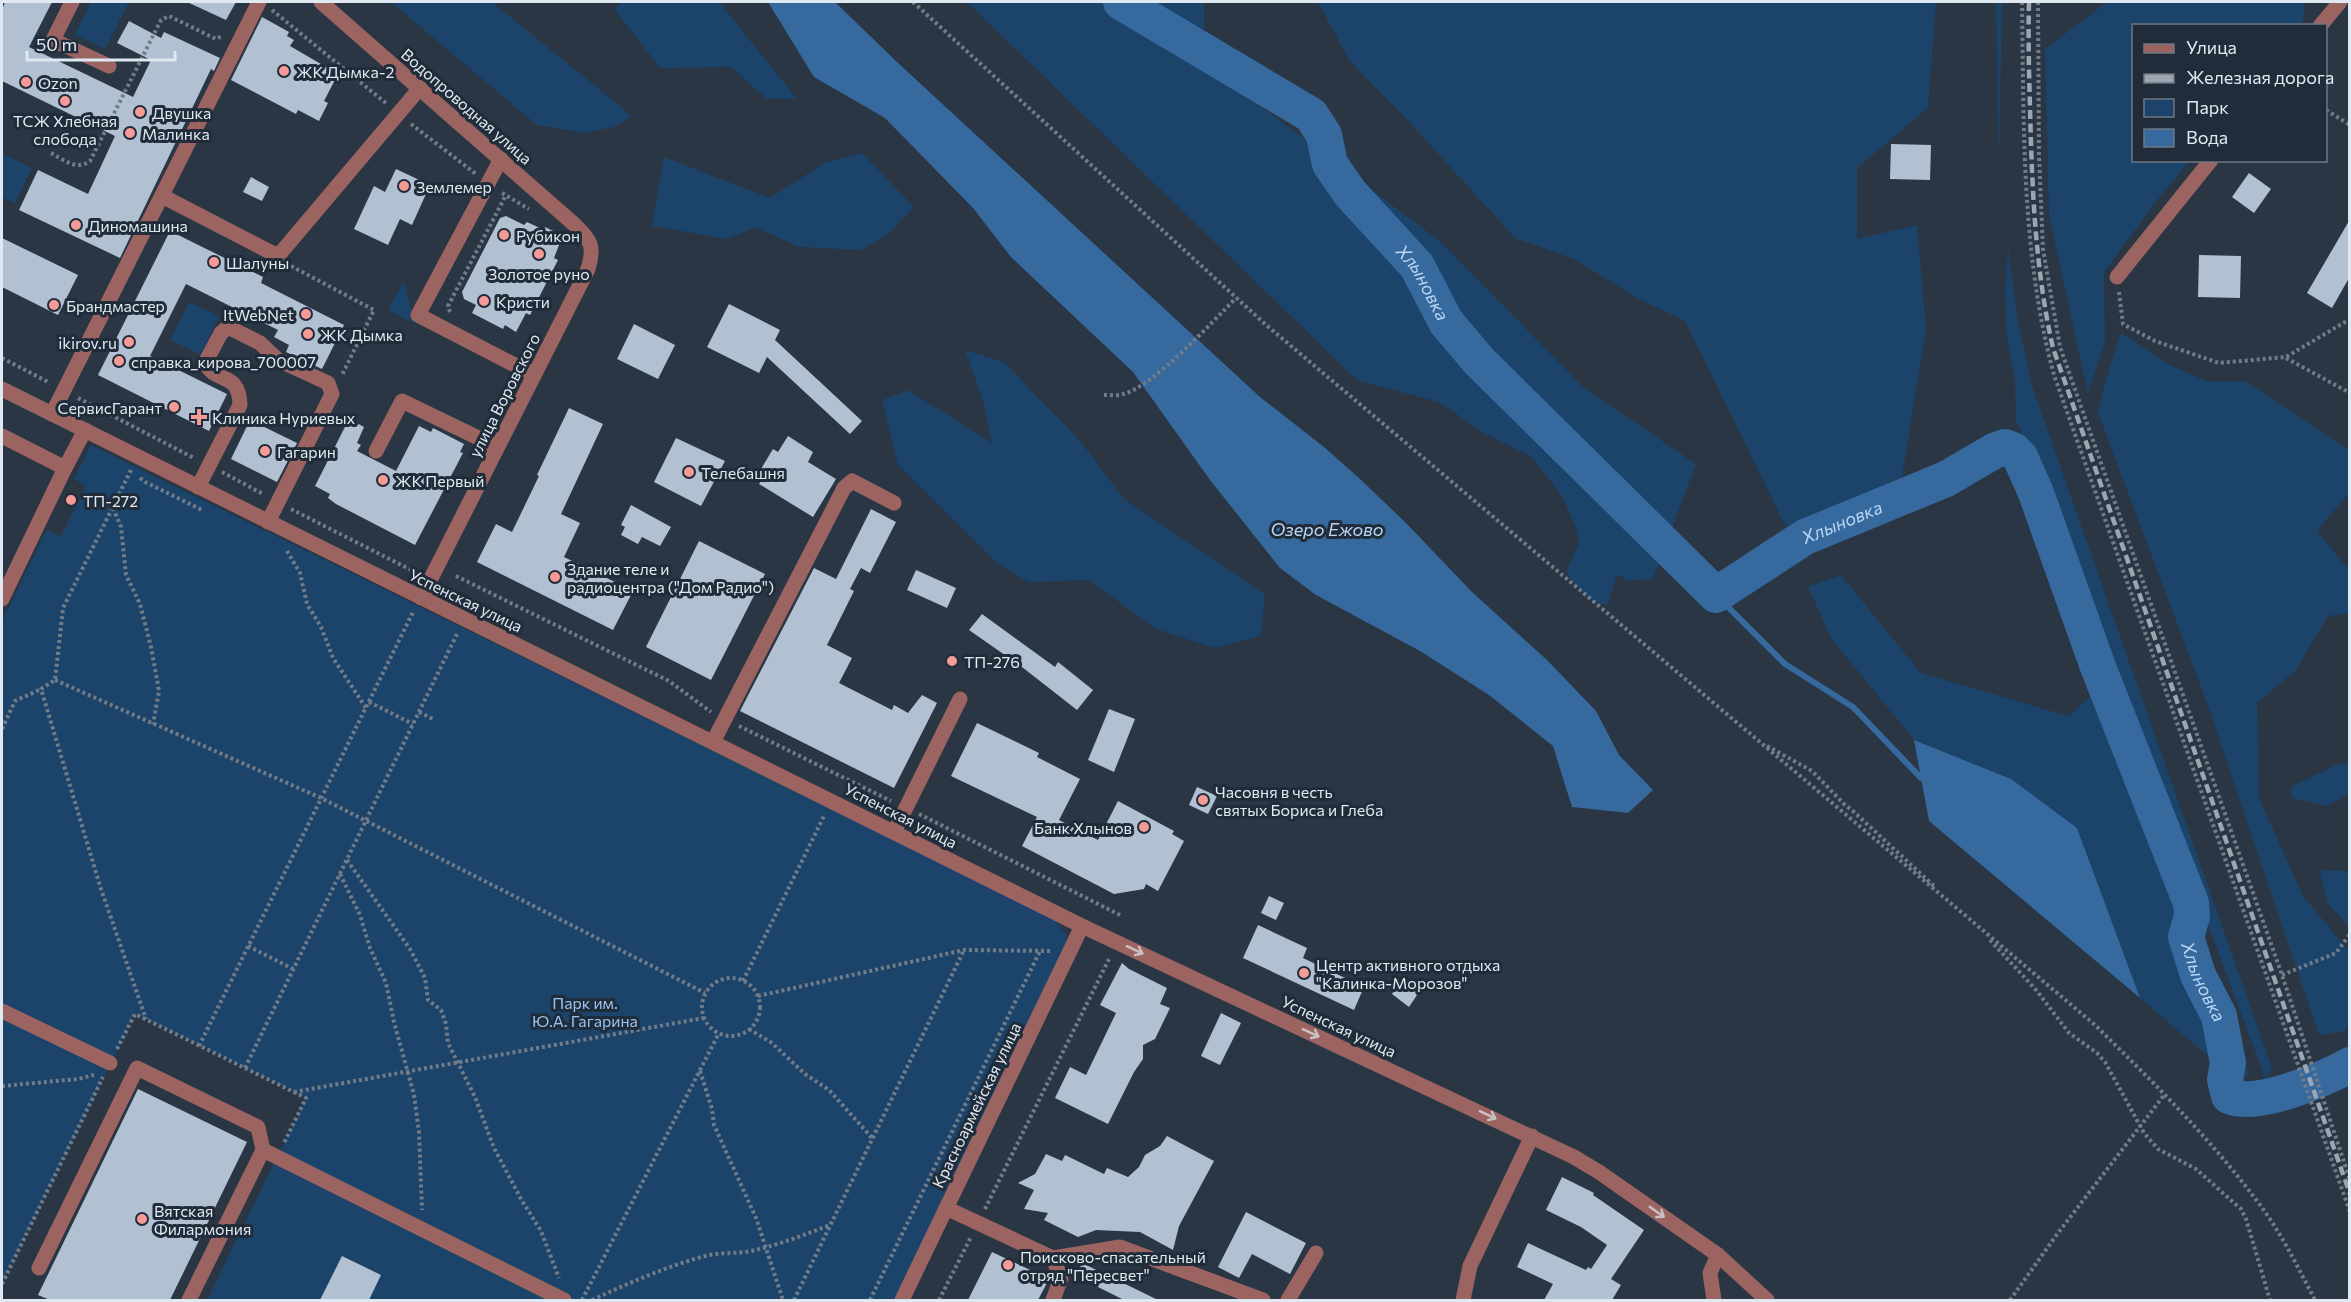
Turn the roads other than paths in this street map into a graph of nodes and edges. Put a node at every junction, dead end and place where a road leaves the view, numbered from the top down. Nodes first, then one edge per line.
1 (72, 2) edge
2 (321, 2) edge
3 (2340, 2) edge
4 (265, 5) edge
5 (2322, 24) edge
6 (109, 66) dead end
7 (420, 88) junction
8 (501, 159) junction
9 (2209, 162) edge
10 (162, 196) junction
11 (589, 238) joint
12 (2117, 277) road end
13 (534, 375) junction
14 (2, 389) edge
15 (52, 414) junction
16 (85, 430) junction
17 (2, 436) edge
18 (498, 447) junction
19 (376, 450) dead end
20 (65, 468) junction
21 (198, 487) junction
22 (894, 503) dead end
23 (268, 522) junction
24 (421, 598) junction
25 (2, 599) edge
26 (960, 699) dead end
27 (713, 742) junction
28 (894, 832) junction
29 (1082, 926) junction
30 (2, 1011) edge
31 (110, 1063) road end
32 (1532, 1136) junction
33 (270, 1153) junction
34 (946, 1208) junction
35 (1316, 1253) dead end
36 (1718, 1255) junction
37 (1053, 1258) junction
38 (39, 1268) dead end
39 (189, 1300) edge
40 (564, 1300) edge
41 (902, 1300) edge
42 (1053, 1300) edge
43 (1263, 1300) edge
44 (1288, 1300) edge
45 (1463, 1300) edge
46 (1714, 1300) edge
47 (1767, 1300) edge

1 - 6 street
2 - 7 street, Водопроводная улица
3 - 5 street
4 - 10 street
7 - 8 street, Водопроводная улица
7 - 10 street
8 - 11 street, Водопроводная улица
8 - 13 street
9 - 12 street
10 - 15 street
11 - 13 street, улица Воровского
13 - 18 street, улица Воровского
14 - 15 street, Успенская улица
15 - 16 street, Успенская улица
16 - 20 street
16 - 21 street, Успенская улица
17 - 20 street
18 - 19 street
18 - 24 street, улица Воровского
20 - 25 street
21 - 23 street, Успенская улица
21 - 23 street
22 - 27 street
23 - 24 street, Успенская улица
24 - 27 street, Успенская улица
26 - 28 street
27 - 28 street, Успенская улица
28 - 29 street, Успенская улица
29 -> 32 street, Успенская улица
29 - 34 street, Красноармейская улица
30 - 31 street
32 -> 36 street, Успенская улица
32 - 45 street
33 - 38 street
33 - 39 street
33 - 40 street
34 - 37 street
34 - 41 street, Красноармейская улица
35 - 44 street
36 - 46 street
36 - 47 street, Успенская улица
37 - 42 street
37 - 43 street

